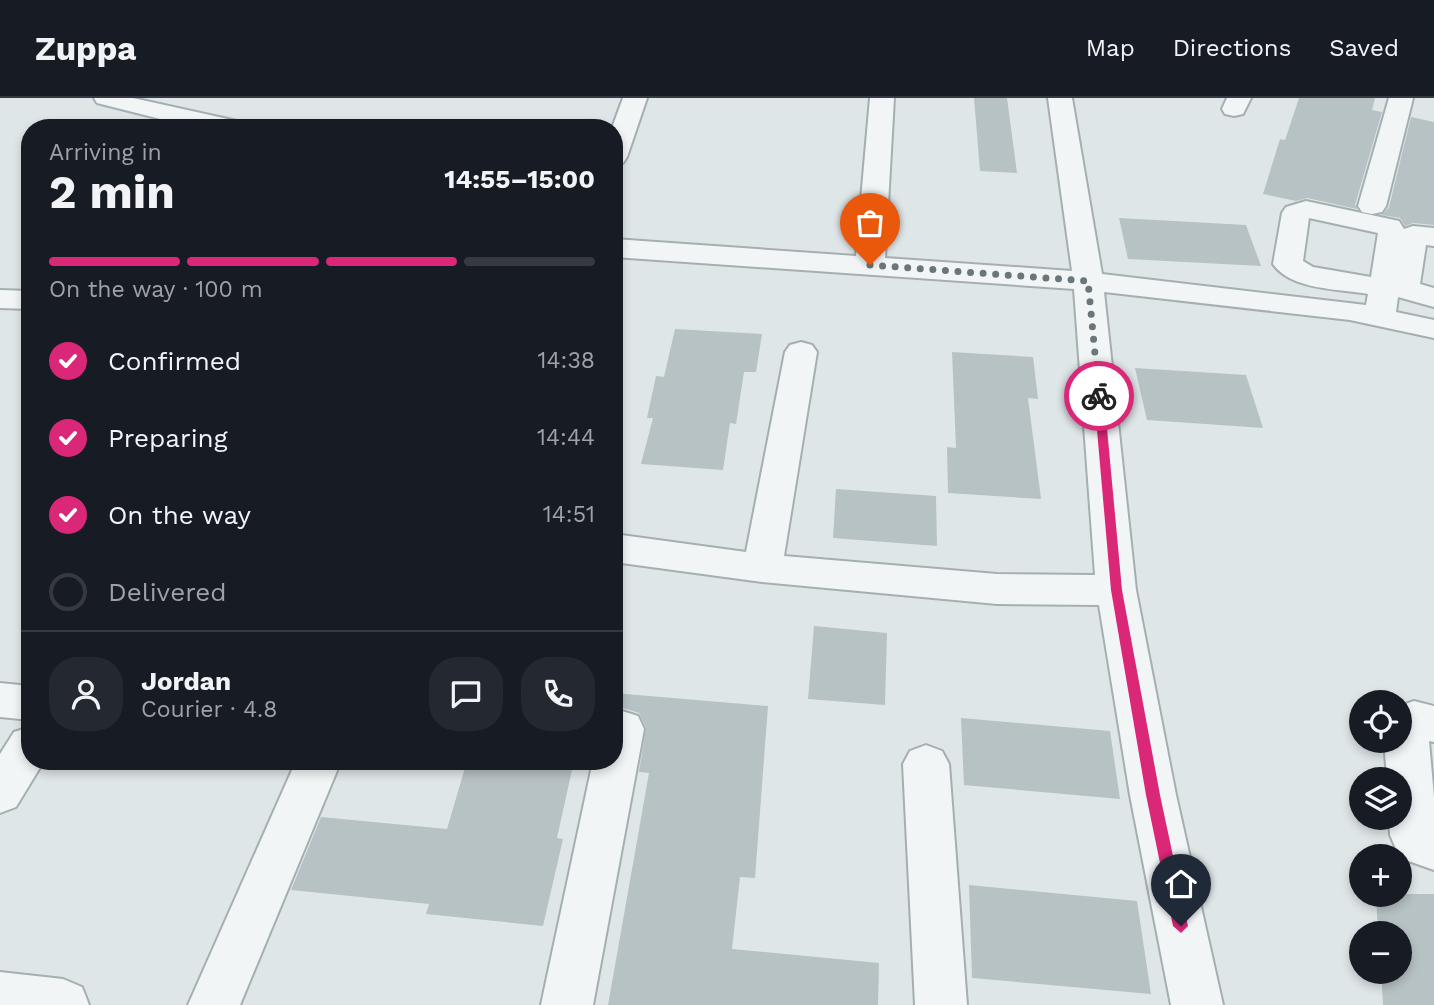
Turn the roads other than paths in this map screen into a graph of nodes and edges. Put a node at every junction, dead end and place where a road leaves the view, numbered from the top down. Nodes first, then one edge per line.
1 (106, 98) edge
2 (635, 98) edge
3 (882, 98) edge
4 (1060, 98) edge
5 (1401, 98) edge
6 (190, 119) edge
7 (623, 132) edge
8 (1372, 206) dead end
9 (1434, 237) edge
10 (623, 249) edge
11 (870, 265) junction
12 (1088, 281) junction
13 (1434, 298) edge
14 (0, 299) edge
15 (21, 300) edge
16 (1434, 329) edge
17 (801, 352) dead end
18 (623, 549) edge
19 (762, 568) junction
20 (1116, 590) junction
21 (0, 700) edge
22 (21, 702) edge
23 (1434, 724) edge
24 (21, 759) edge
25 (926, 764) dead end
26 (315, 770) edge
27 (614, 770) edge
28 (0, 793) edge
29 (1434, 849) edge
30 (0, 998) edge
31 (63, 1005) edge
32 (214, 1005) edge
33 (567, 1005) edge
34 (941, 1005) edge
35 (1197, 1005) edge

1 - 6 street
2 - 7 street
3 - 11 street
4 - 12 street
5 - 8 street
9 - 13 street
10 - 11 street
11 - 12 street
12 - 16 street
12 - 20 street
14 - 15 street
17 - 19 street
18 - 19 street
19 - 20 street
20 - 35 street
21 - 22 street
23 - 29 street
24 - 28 street
25 - 34 street
26 - 32 street
27 - 33 street
30 - 31 street

